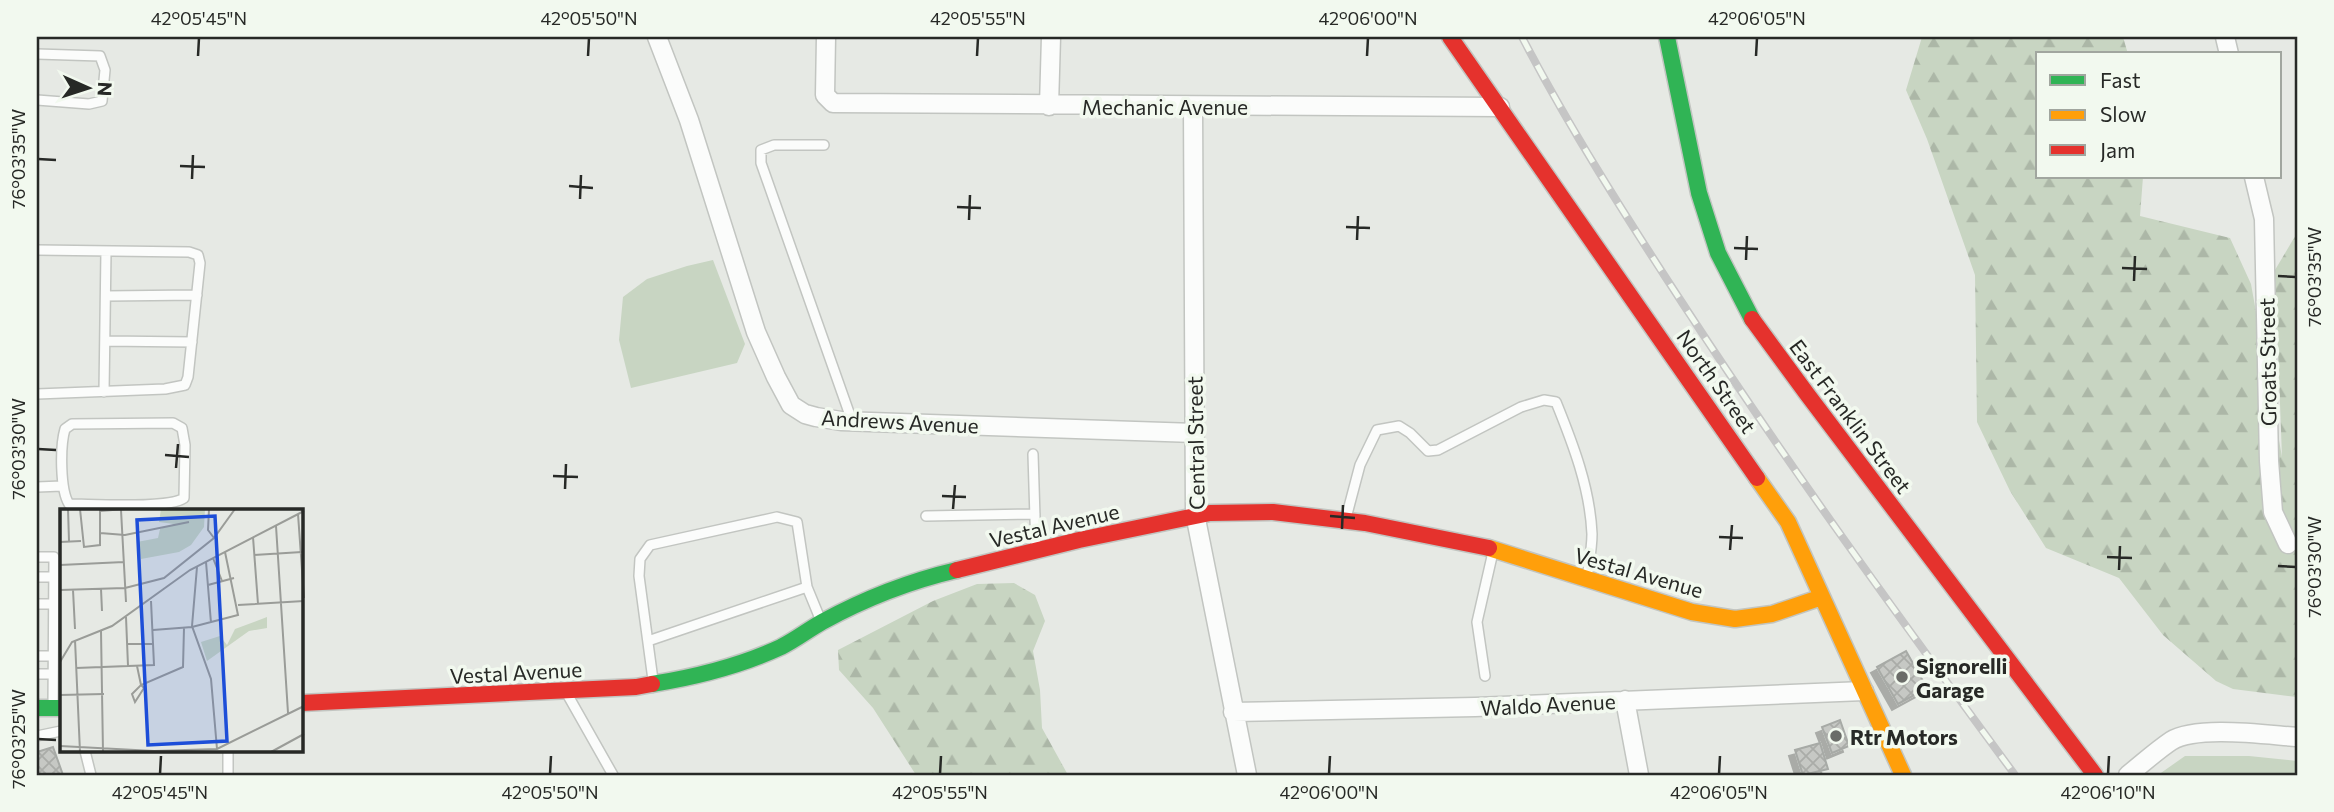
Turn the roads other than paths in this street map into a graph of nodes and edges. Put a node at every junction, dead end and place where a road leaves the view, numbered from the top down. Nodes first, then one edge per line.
1 (657, 37) edge
2 (826, 37) edge
3 (1051, 37) edge
4 (1450, 37) edge
5 (1667, 37) edge
6 (37, 54) edge
7 (37, 100) edge
8 (1049, 106) junction
9 (1193, 106) junction
10 (1500, 107) junction
11 (824, 145) dead end
12 (2254, 178) edge
13 (37, 250) edge
14 (106, 251) junction
15 (197, 295) junction
16 (106, 296) junction
17 (105, 341) junction
18 (192, 342) junction
19 (104, 391) junction
20 (37, 394) edge
21 (852, 421) junction
22 (1195, 433) junction
23 (1033, 454) dead end
24 (62, 486) junction
25 (37, 487) edge
26 (1035, 514) junction
27 (1195, 514) junction
28 (926, 516) dead end
29 (1346, 520) junction
30 (2288, 544) dead end
31 (1493, 550) junction
32 (1036, 551) junction
33 (37, 556) edge
34 (37, 577) edge
35 (54, 577) junction
36 (1587, 579) junction
37 (807, 587) junction
38 (1822, 597) junction
39 (37, 604) edge
40 (53, 604) junction
41 (822, 622) junction
42 (648, 641) junction
43 (37, 656) edge
44 (53, 656) junction
45 (37, 674) edge
46 (53, 674) junction
47 (1485, 676) dead end
48 (654, 684) junction
49 (566, 690) junction
50 (1864, 691) junction
51 (1625, 700) junction
52 (303, 704) edge
53 (50, 708) edge
54 (1233, 712) junction
55 (60, 731) edge
56 (37, 736) edge
57 (2297, 737) edge
58 (85, 752) edge
59 (228, 752) edge
60 (91, 775) edge
61 (228, 775) edge
62 (613, 775) edge
63 (1247, 775) edge
64 (1639, 775) edge
65 (1902, 775) edge
66 (2095, 775) edge
67 (2127, 775) edge

1 - 21 street, Andrews Avenue
2 - 8 street, Mechanic Avenue
3 - 8 street
4 - 10 street, North Street
5 - 66 street, East Franklin Street
6 - 7 lane
8 - 9 street, Mechanic Avenue
9 - 10 street, Mechanic Avenue
9 - 22 street, Central Street
10 - 38 street, North Street
11 - 21 lane
12 - 30 street, Groats Street
13 - 14 lane
14 - 15 lane
14 - 16 lane
15 - 16 lane
15 - 18 lane
16 - 17 lane
17 - 18 lane
17 - 19 lane
18 - 19 lane
19 - 20 lane
21 - 22 street, Andrews Avenue
22 - 27 street, Central Street
23 - 26 lane
24 - 24 lane
24 - 25 lane
26 - 28 lane
26 - 32 lane
27 - 29 street, Vestal Avenue
27 - 32 street, Vestal Avenue
27 - 54 street, Central Street
29 - 31 street, Vestal Avenue
29 - 36 lane
31 - 36 street, Vestal Avenue
31 - 47 lane
32 - 41 street, Vestal Avenue
33 - 35 lane
34 - 35 lane
35 - 40 lane
36 - 38 street, Vestal Avenue
37 - 41 lane
37 - 42 lane
37 - 42 lane
38 - 50 street, North Street
39 - 40 lane
40 - 44 lane
41 - 48 street, Vestal Avenue
42 - 48 lane
43 - 44 lane
44 - 46 lane
45 - 46 lane
46 - 53 lane
48 - 49 street, Vestal Avenue
49 - 52 street, Vestal Avenue
49 - 62 lane
50 - 51 street, Waldo Avenue
50 - 65 street, North Street
51 - 54 street, Waldo Avenue
51 - 64 street
54 - 63 street, Central Street
55 - 56 lane
57 - 67 street
58 - 60 lane
59 - 61 lane

